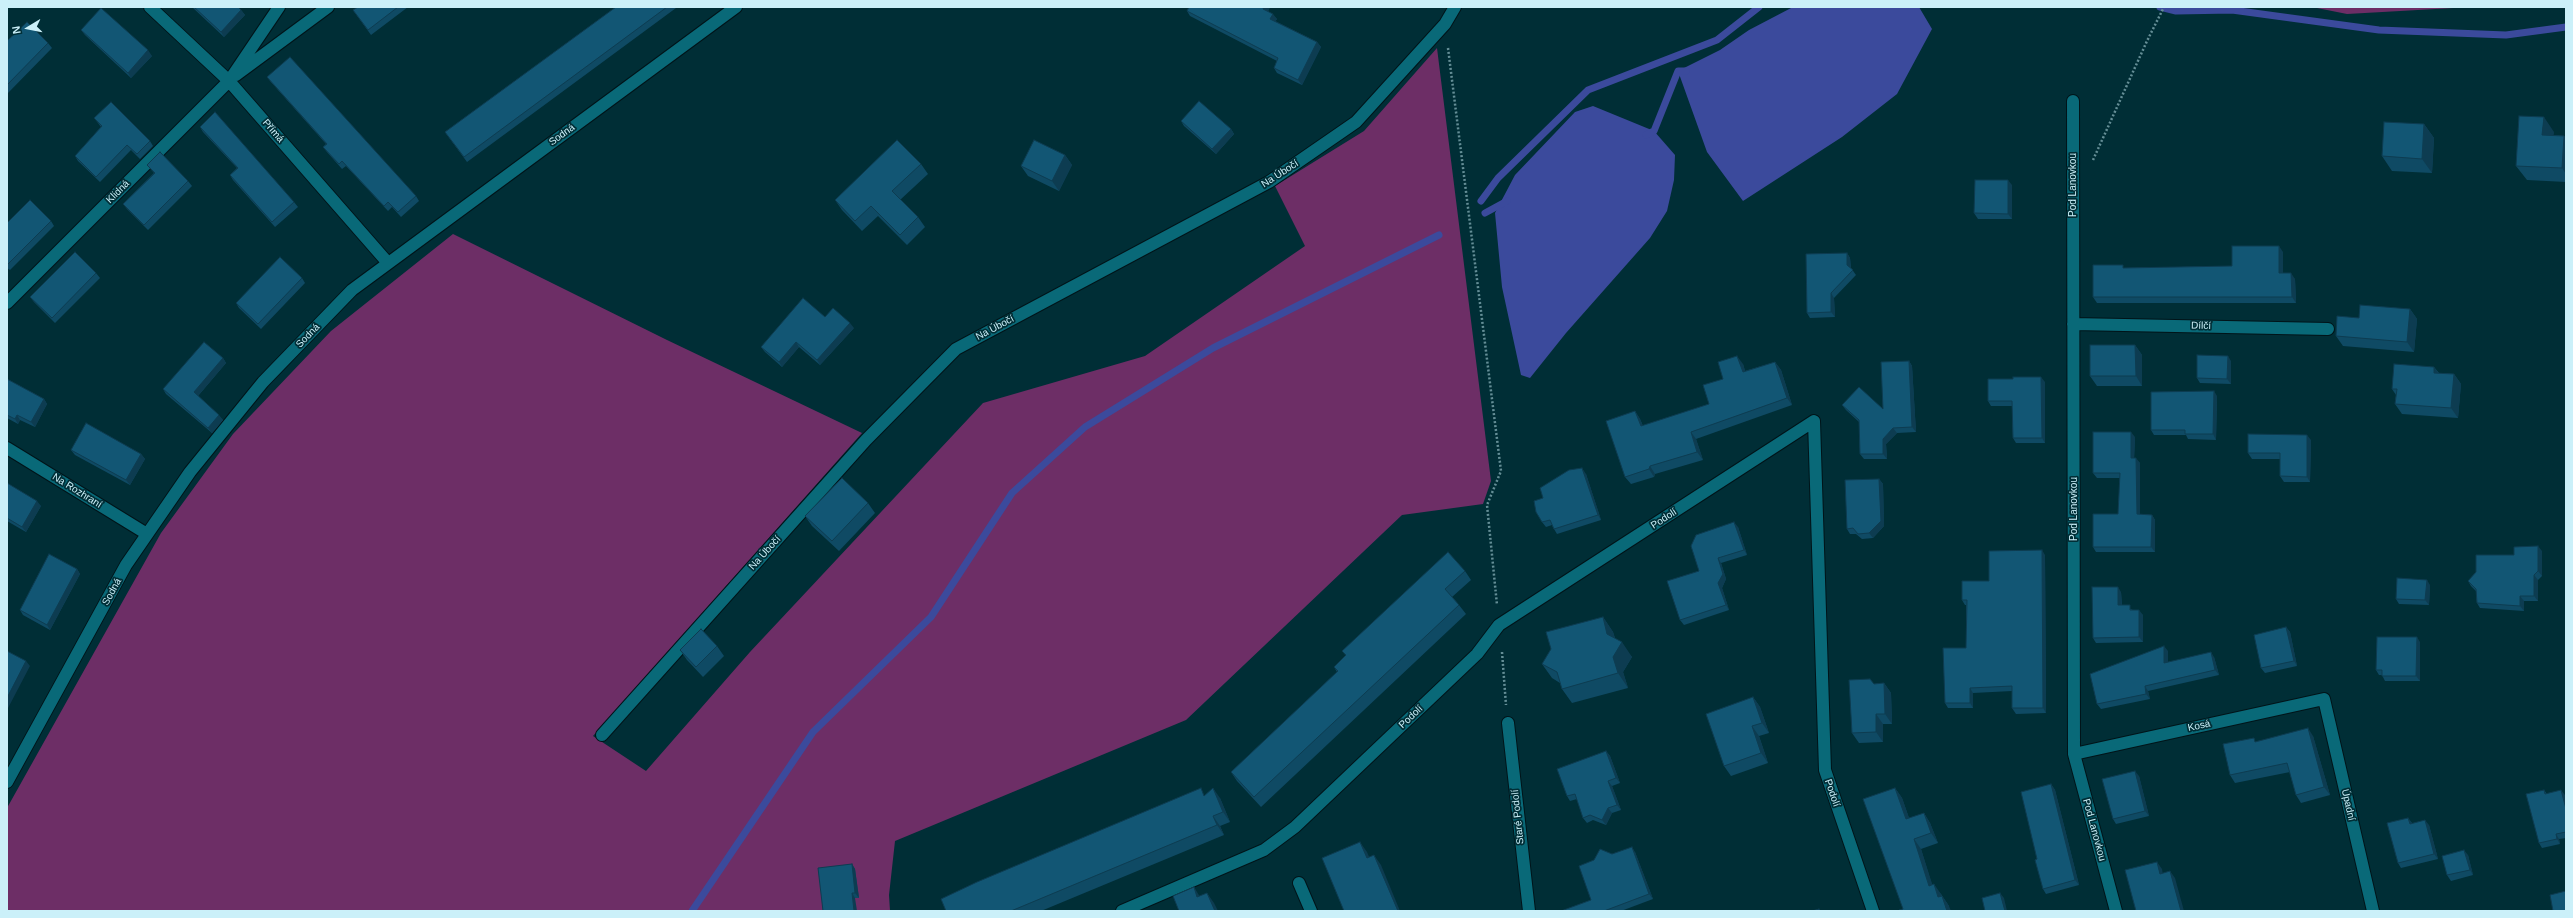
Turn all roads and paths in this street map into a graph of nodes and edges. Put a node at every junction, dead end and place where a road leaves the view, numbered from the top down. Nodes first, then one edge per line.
1 (150, 7) edge
2 (279, 7) edge
3 (328, 7) edge
4 (736, 7) edge
5 (1455, 7) edge
6 (2164, 7) edge
7 (1445, 24) junction
8 (229, 81) junction
9 (2073, 101) dead end
10 (2092, 161) dead end
11 (388, 263) junction
12 (7, 302) edge
13 (2073, 324) junction
14 (2328, 329) dead end
15 (7, 448) edge
16 (148, 534) junction
17 (1499, 625) junction
18 (2324, 699) joint
19 (1508, 723) joint
20 (602, 735) dead end
21 (2074, 754) junction
22 (7, 782) edge
23 (1299, 883) dead end
24 (1126, 910) edge
25 (1311, 911) edge
26 (1529, 911) edge
27 (1872, 911) edge
28 (2116, 911) edge
29 (2373, 911) edge

1 - 8 street, Přímá
2 - 8 street, Klidná
3 - 8 street, Klidná
4 - 11 street, Sodná
5 - 7 street, Na Úbočí
6 - 10 path
7 - 17 path
7 - 20 street, Na Úbočí
8 - 11 street, Přímá
8 - 12 street, Klidná
9 - 13 street, Pod Lanovkou
11 - 16 street, Sodná
13 - 14 street, Dílčí
13 - 21 street, Pod Lanovkou
15 - 16 street, Na Rozhraní
16 - 22 street, Sodná
17 - 19 path
17 - 24 street, Podolí
17 - 27 street, Podolí
18 - 21 street, Kosá
18 - 29 street, Úpadní
19 - 26 street, Staré Podolí
21 - 28 street, Pod Lanovkou
23 - 25 street

